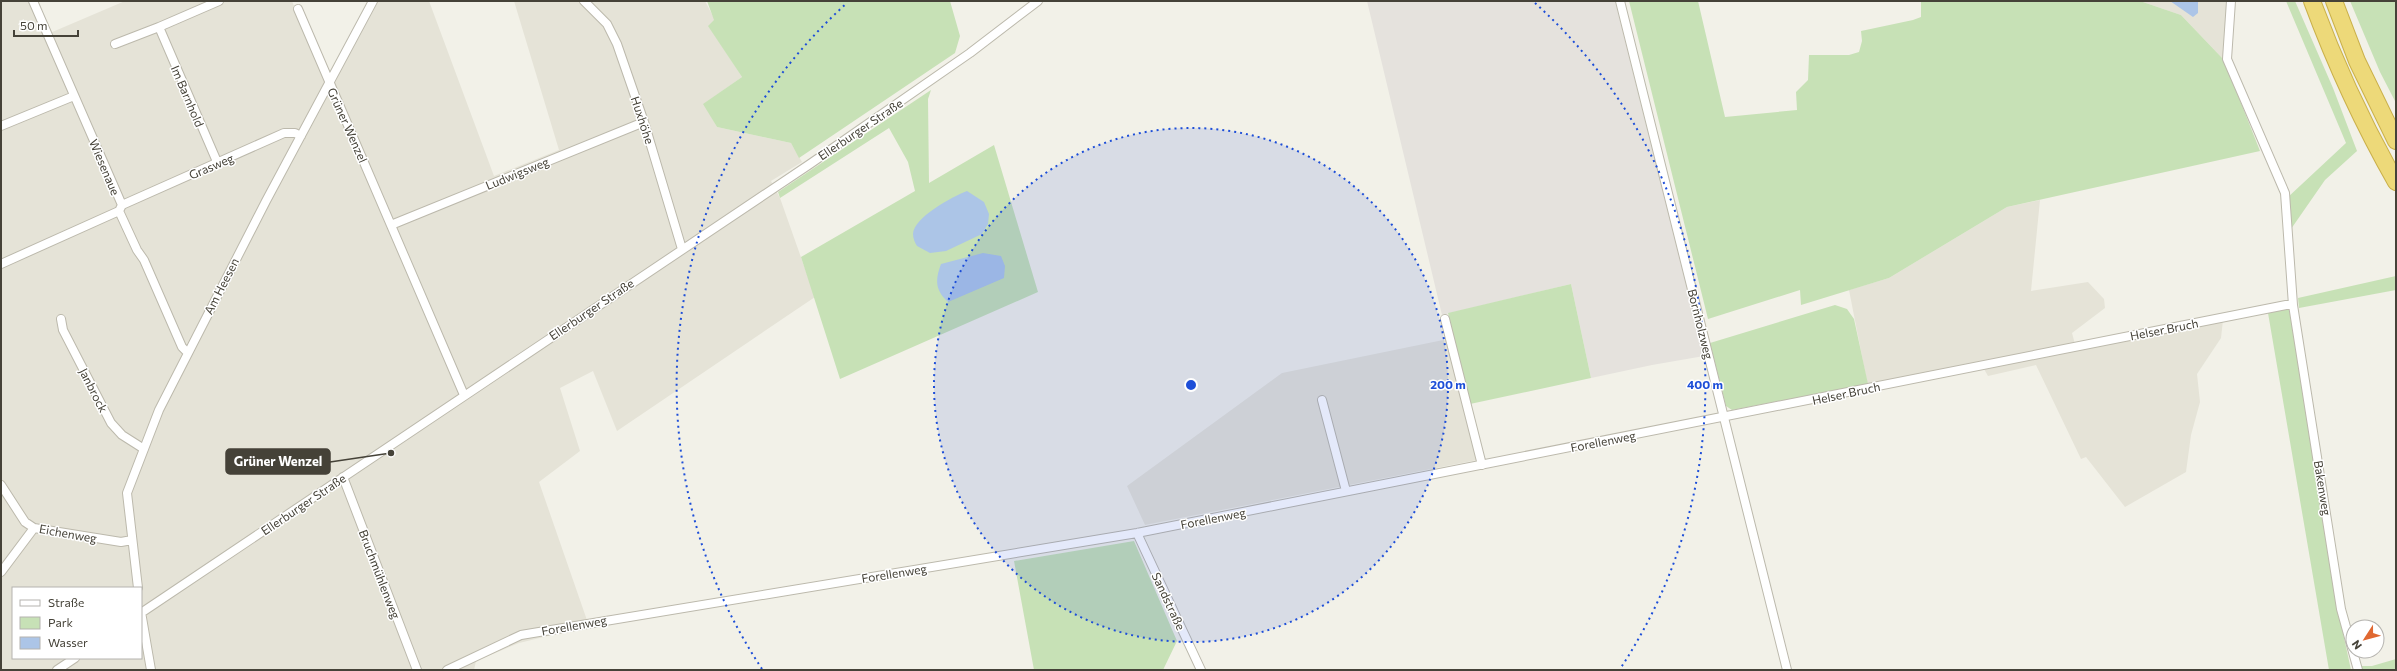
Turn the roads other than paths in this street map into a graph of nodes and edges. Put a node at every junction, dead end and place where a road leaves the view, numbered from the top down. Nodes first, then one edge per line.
1 (34, 1) edge
2 (219, 1) edge
3 (373, 1) edge
4 (584, 1) edge
5 (1038, 1) edge
6 (1620, 1) edge
7 (2231, 1) edge
8 (2312, 1) edge
9 (2334, 1) edge
10 (298, 9) dead end
11 (158, 27) junction
12 (115, 44) dead end
13 (329, 83) junction
14 (74, 96) junction
15 (644, 122) junction
16 (1, 126) edge
17 (301, 136) junction
18 (2396, 141) edge
19 (218, 164) junction
20 (2396, 182) edge
21 (120, 208) junction
22 (391, 224) junction
23 (682, 249) junction
24 (1, 264) edge
25 (2293, 305) junction
26 (61, 318) dead end
27 (1445, 318) dead end
28 (187, 352) junction
29 (464, 395) junction
30 (1322, 400) dead end
31 (1724, 417) junction
32 (144, 449) junction
33 (1482, 465) junction
34 (343, 477) junction
35 (1, 485) edge
36 (1346, 491) junction
37 (34, 528) junction
38 (1137, 533) junction
39 (132, 540) junction
40 (1, 572) edge
41 (138, 587) edge
42 (142, 611) edge
43 (142, 618) edge
44 (74, 659) edge
45 (57, 670) edge
46 (151, 670) edge
47 (417, 670) edge
48 (447, 670) edge
49 (1201, 670) edge
50 (1787, 670) edge
51 (2358, 670) edge

1 - 14 street, Wiesenaue
2 - 11 street
3 - 13 street, Am Heesen
4 - 15 street, Huxhöhe
5 - 23 street, Ellerburger Straße
6 - 31 street, Bornholzweg
7 - 25 street
8 - 20 highway
9 - 18 highway
10 - 13 street, Grüner Wenzel
11 - 12 street
11 - 19 street, Im Barnhold
13 - 17 street, Am Heesen
13 - 22 street, Grüner Wenzel
14 - 16 street
14 - 21 street, Wiesenaue
15 - 22 street, Ludwigsweg
15 - 23 street, Huxhöhe
17 - 19 street, Grasweg
17 - 28 street, Am Heesen
19 - 21 street, Grasweg
21 - 24 street, Grasweg
21 - 28 street, Wiesenaue
22 - 29 street, Grüner Wenzel
23 - 29 street, Ellerburger Straße
25 - 31 street, Helser Bruch
25 - 51 street, Bakenweg
26 - 32 street, Janbrock
27 - 33 street
28 - 32 street, Am Heesen
29 - 34 street, Ellerburger Straße
30 - 36 street
31 - 33 street, Forellenweg
31 - 50 street, Bornholzweg
32 - 39 street, Am Heesen
33 - 36 street, Forellenweg
34 - 42 street, Ellerburger Straße
34 - 47 street, Bruchmühlenweg
35 - 37 street, Eichenweg
36 - 38 street, Forellenweg
37 - 39 street, Eichenweg
37 - 40 street
38 - 48 street, Forellenweg
38 - 49 street, Sandstraße
39 - 41 street, Am Heesen
43 - 46 street
44 - 45 street

